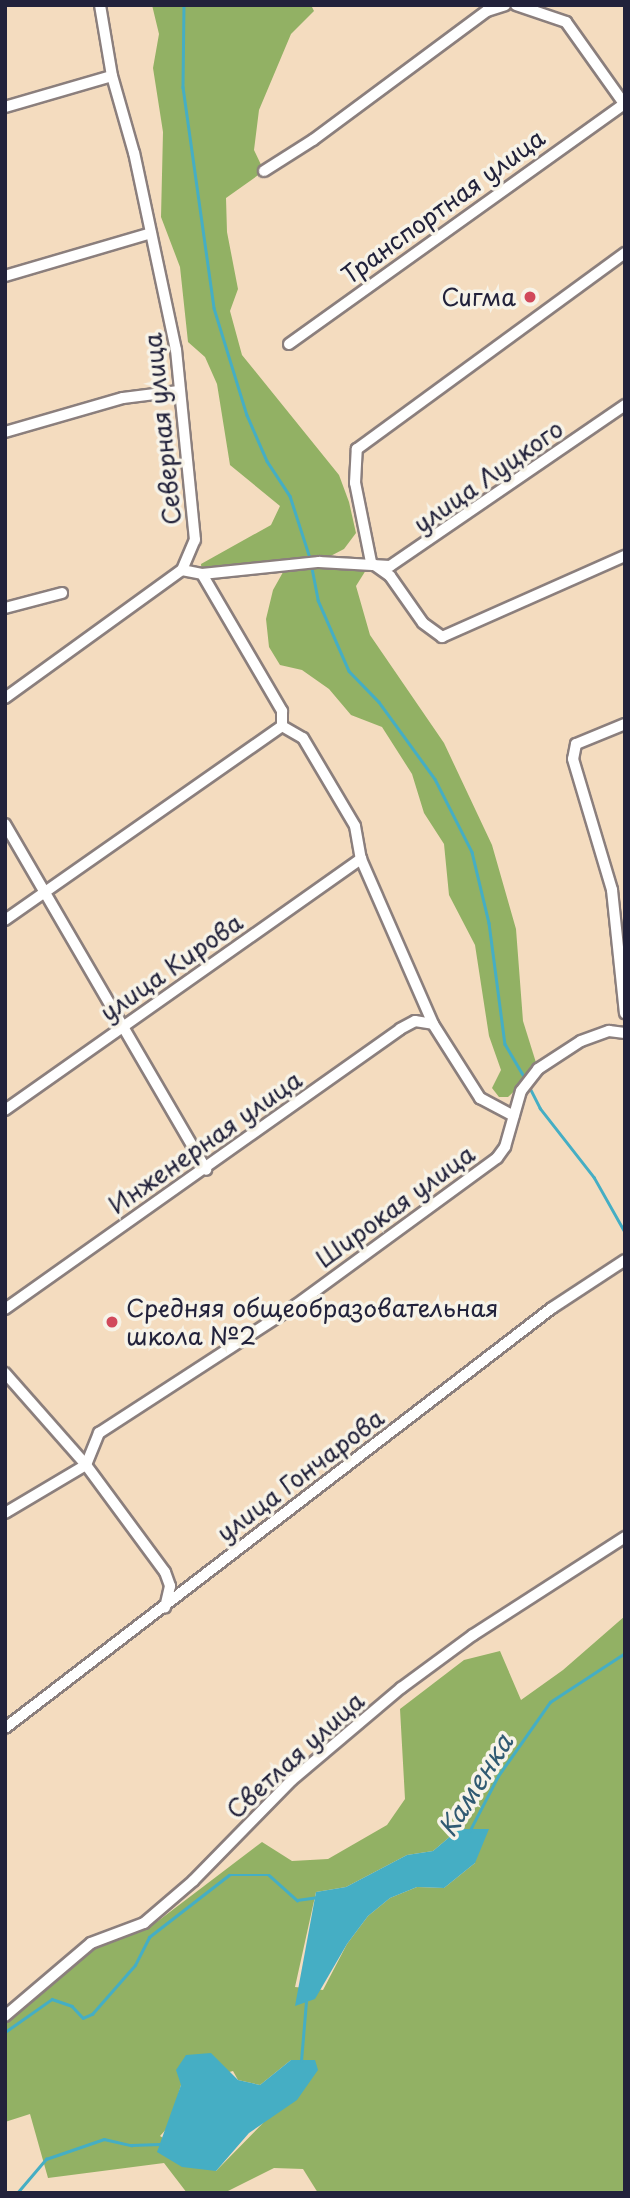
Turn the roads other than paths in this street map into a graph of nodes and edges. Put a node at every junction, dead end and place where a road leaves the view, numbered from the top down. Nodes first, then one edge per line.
1 (100, 5) edge
2 (505, 5) edge
3 (516, 5) edge
4 (112, 76) junction
5 (624, 104) edge
6 (5, 107) edge
7 (264, 171) dead end
8 (151, 233) junction
9 (625, 253) edge
10 (5, 276) edge
11 (289, 344) dead end
12 (179, 391) junction
13 (625, 405) edge
14 (5, 432) edge
15 (625, 555) edge
16 (371, 562) junction
17 (182, 570) junction
18 (202, 574) junction
19 (62, 593) dead end
20 (5, 608) edge
21 (5, 698) edge
22 (625, 724) edge
23 (282, 726) junction
24 (5, 824) edge
25 (361, 859) junction
26 (625, 887) edge
27 (612, 890) junction
28 (45, 894) junction
29 (5, 920) edge
30 (625, 1013) edge
31 (433, 1024) junction
32 (124, 1027) junction
33 (625, 1033) edge
34 (5, 1110) edge
35 (514, 1116) junction
36 (206, 1170) junction
37 (625, 1261) edge
38 (5, 1308) edge
39 (5, 1373) edge
40 (86, 1465) junction
41 (5, 1513) edge
42 (625, 1537) edge
43 (165, 1607) junction
44 (5, 1728) edge
45 (5, 2016) edge

1 - 4 street, Северная улица
2 - 7 street
3 - 5 street
4 - 6 street
4 - 8 street, Северная улица
5 - 11 street, Транспортная улица
8 - 10 street
8 - 12 street, Северная улица
9 - 16 street
12 - 14 street
12 - 17 street, Северная улица
13 - 16 street, улица Луцкого
15 - 16 street
16 - 18 street, улица Луцкого
17 - 18 street
17 - 21 street
18 - 23 street
19 - 20 street
22 - 27 street
23 - 25 street
23 - 28 street
24 - 28 street
25 - 31 street
25 - 32 street, улица Кирова
26 - 27 street
27 - 30 street
28 - 29 street
28 - 32 street
31 - 35 street
31 - 36 street, Инженерная улица
32 - 34 street, улица Кирова
32 - 36 street
33 - 35 street, Широкая улица
35 - 40 street, Широкая улица
36 - 38 street, Инженерная улица
37 - 43 street, улица Гончарова
39 - 40 street
40 - 41 street
40 - 43 street
42 - 45 street, Светлая улица
43 - 44 street, улица Гончарова

